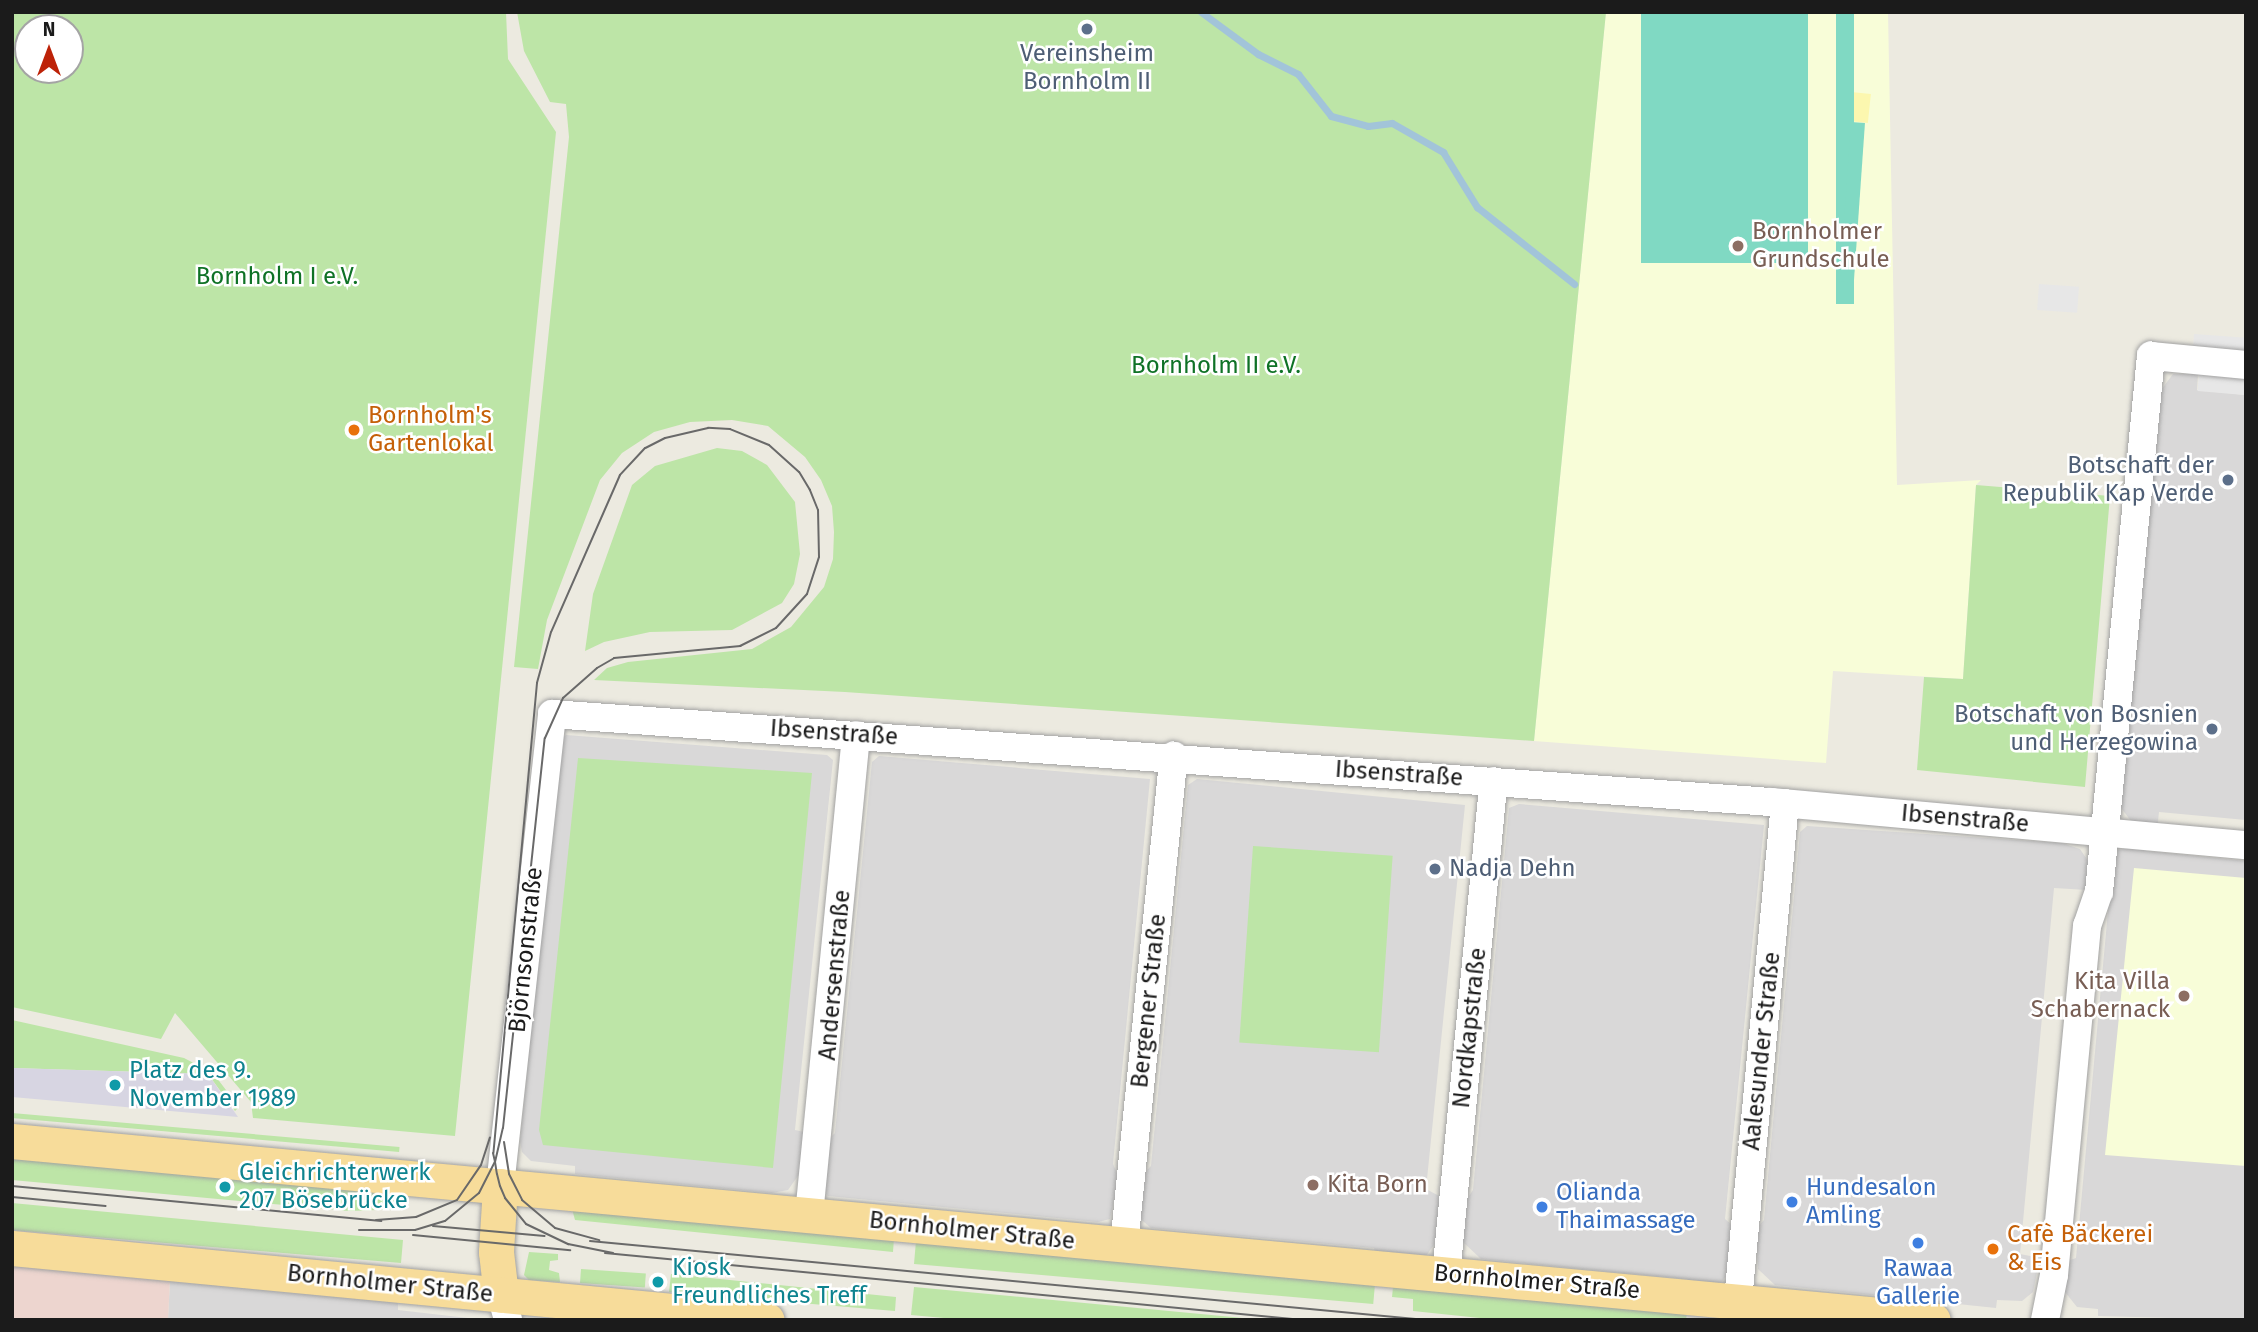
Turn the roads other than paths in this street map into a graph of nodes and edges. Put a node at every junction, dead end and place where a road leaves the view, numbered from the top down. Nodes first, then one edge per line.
1 (2246, 365) edge
2 (552, 713) joint
3 (856, 734) junction
4 (1174, 756) junction
5 (1494, 781) junction
6 (1785, 803) junction
7 (2105, 831) junction
8 (2246, 845) edge
9 (12, 1141) edge
10 (500, 1186) junction
11 (809, 1215) junction
12 (1124, 1245) junction
13 (12, 1248) edge
14 (1446, 1275) junction
15 (1738, 1300) junction
16 (504, 1308) edge
17 (767, 1320) edge
18 (1933, 1320) edge
19 (2045, 1320) edge

1 - 7 street
2 - 3 street, Ibsenstraße
2 - 10 street, Björnsonstraße
3 - 4 street, Ibsenstraße
3 - 11 street, Andersenstraße
4 - 5 street, Ibsenstraße
4 - 12 street, Bergener Straße
5 - 6 street, Ibsenstraße
5 - 14 street, Nordkapstraße
6 - 7 street, Ibsenstraße
6 - 15 street, Aalesunder Straße
7 - 8 street, Ibsenstraße
7 - 19 street
9 - 10 main road, Bornholmer Straße
10 - 11 main road, Bornholmer Straße
10 - 16 main road
11 - 12 main road, Bornholmer Straße
12 - 14 main road, Bornholmer Straße
13 - 16 main road, Bornholmer Straße
14 - 15 main road, Bornholmer Straße
15 - 18 main road, Bornholmer Straße
16 - 17 main road, Bornholmer Straße

